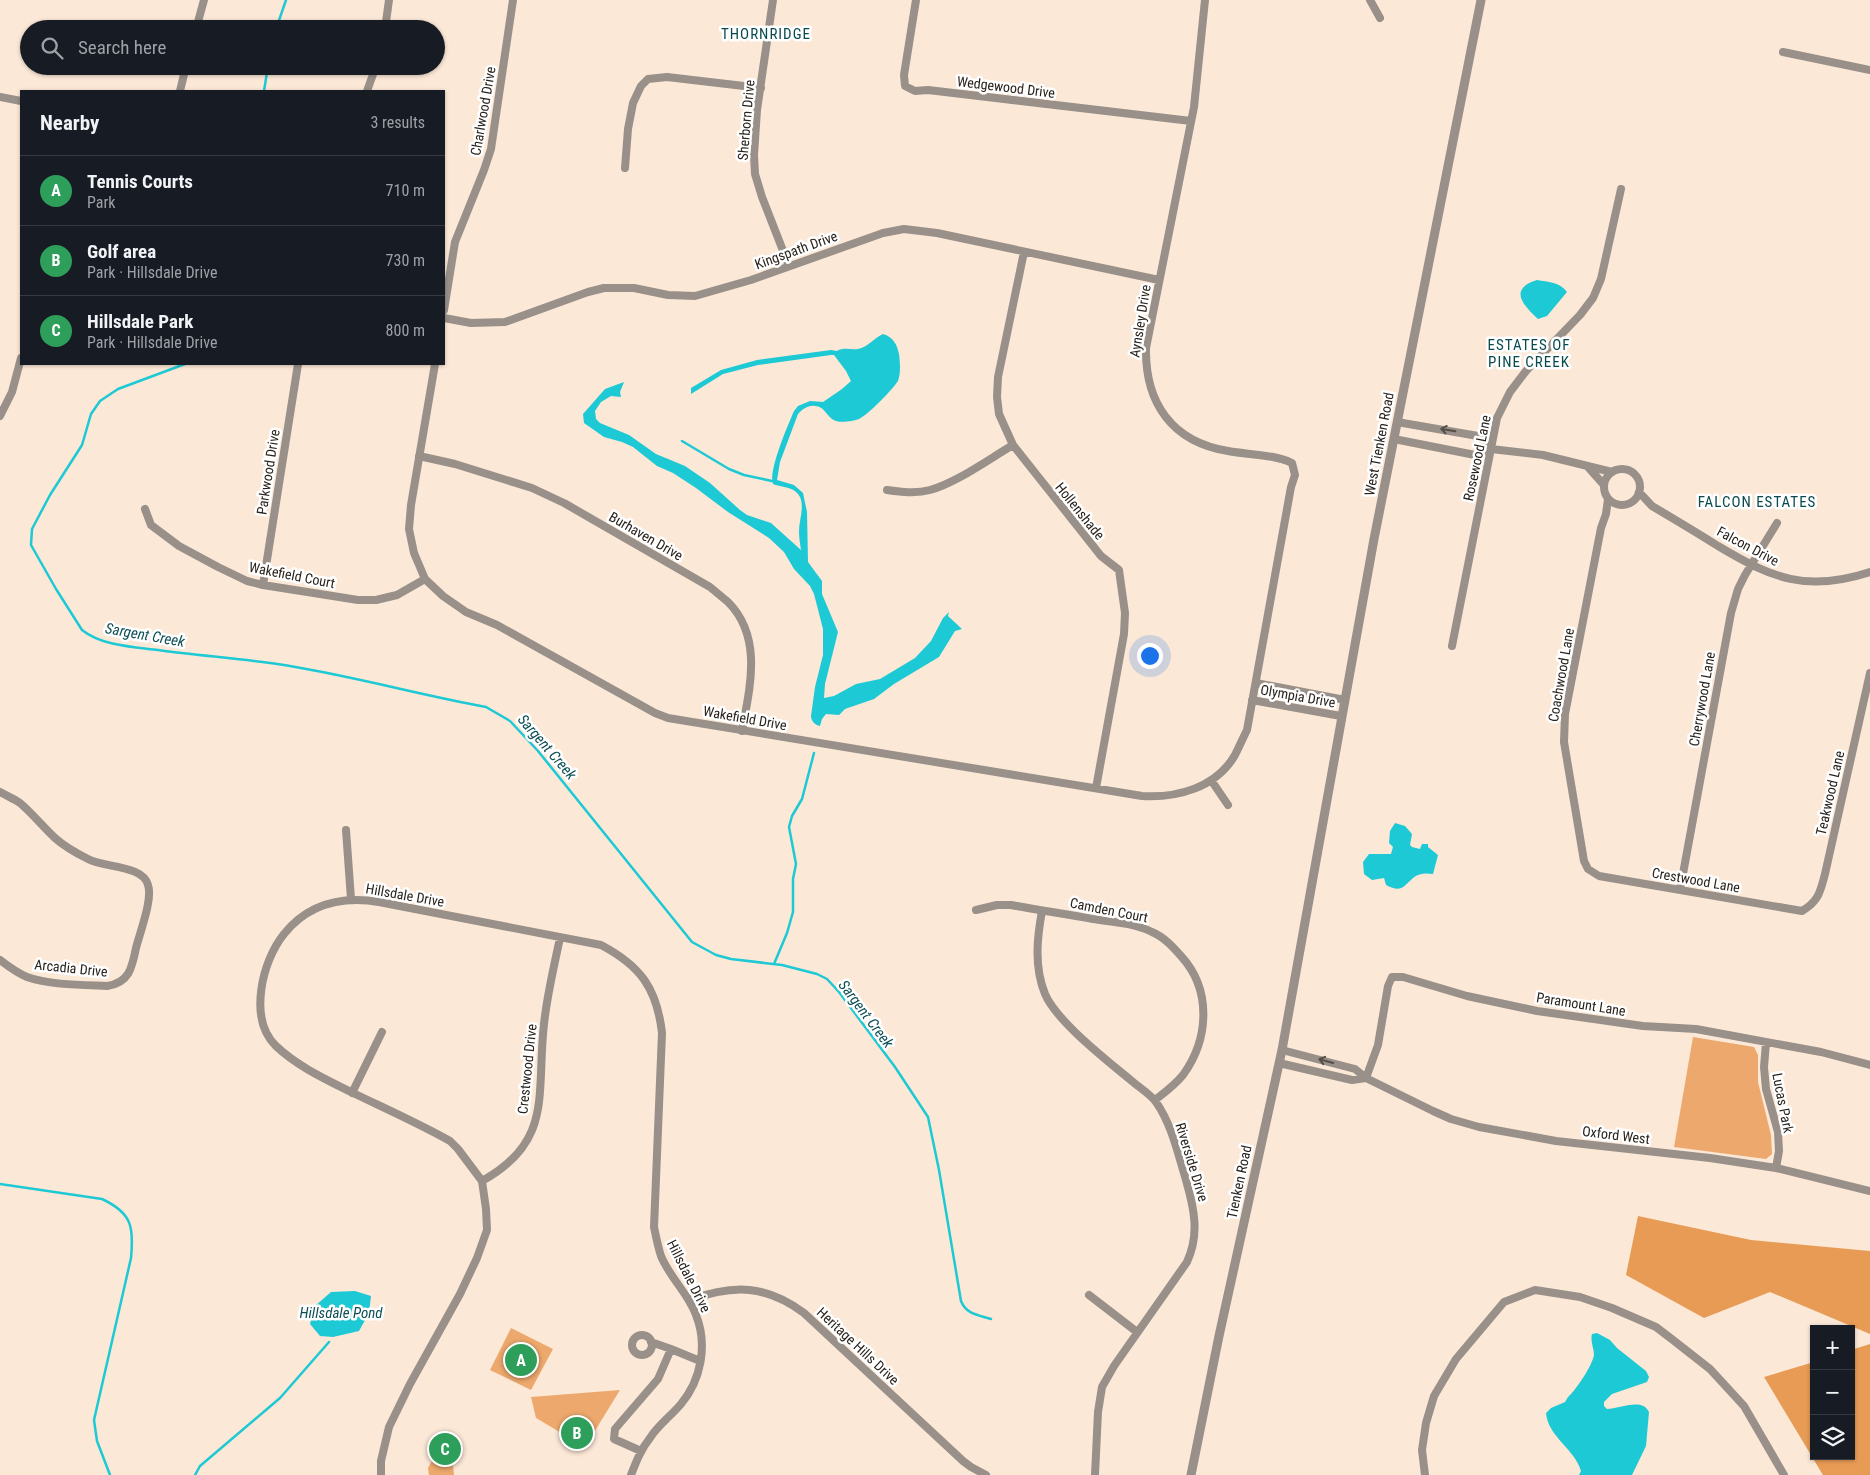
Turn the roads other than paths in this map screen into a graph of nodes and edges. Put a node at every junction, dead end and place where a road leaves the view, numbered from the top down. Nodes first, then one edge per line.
1 (204, 0) edge
2 (389, 0) edge
3 (513, 0) edge
4 (773, 0) edge
5 (916, 0) edge
6 (1205, 0) edge
7 (1370, 0) edge
8 (1481, 0) edge
9 (1380, 18) dead end
10 (198, 20) edge
11 (386, 20) edge
12 (1782, 52) dead end
13 (1870, 70) edge
14 (184, 75) edge
15 (373, 75) edge
16 (761, 88) junction
17 (180, 90) edge
18 (367, 90) edge
19 (0, 97) edge
20 (20, 102) edge
21 (1191, 121) junction
22 (625, 168) dead end
23 (1621, 189) dead end
24 (1024, 252) junction
25 (789, 266) junction
26 (1159, 280) junction
27 (445, 304) edge
28 (445, 318) edge
29 (20, 362) edge
30 (298, 365) edge
31 (435, 365) edge
32 (0, 416) edge
33 (1398, 422) junction
34 (1394, 440) junction
35 (1013, 445) junction
36 (1491, 449) junction
37 (419, 456) junction
38 (1588, 467) junction
39 (1612, 472) junction
40 (1604, 485) junction
41 (887, 490) dead end
42 (1639, 492) junction
43 (1608, 499) junction
44 (1632, 502) junction
45 (1619, 505) junction
46 (1652, 506) junction
47 (144, 509) dead end
48 (1606, 514) junction
49 (1777, 523) dead end
50 (1752, 566) junction
51 (1870, 572) edge
52 (425, 579) junction
53 (263, 585) junction
54 (1452, 646) dead end
55 (1870, 673) edge
56 (1256, 683) junction
57 (1252, 700) junction
58 (1345, 700) junction
59 (1341, 716) junction
60 (742, 730) junction
61 (1211, 780) junction
62 (1096, 788) junction
63 (0, 792) edge
64 (1228, 805) dead end
65 (346, 830) dead end
66 (1588, 869) joint
67 (1680, 890) junction
68 (1310, 894) joint
69 (351, 898) junction
70 (976, 910) dead end
71 (1042, 911) junction
72 (1802, 911) joint
73 (560, 938) junction
74 (0, 960) edge
75 (382, 1032) dead end
76 (1766, 1043) junction
77 (1282, 1050) junction
78 (1279, 1063) junction
79 (1870, 1065) edge
80 (1366, 1078) junction
81 (352, 1093) junction
82 (1155, 1100) junction
83 (1776, 1168) junction
84 (482, 1181) junction
85 (1870, 1191) edge
86 (1089, 1295) dead end
87 (690, 1300) junction
88 (1137, 1332) junction
89 (651, 1342) dead end
90 (670, 1349) junction
91 (700, 1361) junction
92 (641, 1451) junction
93 (381, 1475) edge
94 (631, 1475) edge
95 (986, 1475) edge
96 (1095, 1475) edge
97 (1191, 1475) edge
98 (1425, 1475) edge
99 (1784, 1475) edge

1 - 10 street
2 - 11 street
3 - 27 street, Charlwood Drive
4 - 16 street, Sherborn Drive
5 - 21 street, Wedgewood Drive
6 - 21 street, Aynsley Drive
7 - 9 street
8 - 33 street, West Tienken Road
12 - 13 street
14 - 17 street
15 - 18 street
16 - 22 street
16 - 25 street, Sherborn Drive
19 - 20 street
21 - 26 street, Aynsley Drive
23 - 36 street, Rosewood Lane
24 - 25 street, Kingspath Drive
24 - 26 street, Kingspath Drive
24 - 35 street, Hollenshade
25 - 28 street, Kingspath Drive
26 - 56 street, Aynsley Drive
29 - 32 street
30 - 53 street, Parkwood Drive
31 - 37 street
33 - 34 street, West Tienken Road
36 -> 33 street
34 - 36 street
34 - 58 street, West Tienken Road
35 - 41 street
35 - 62 street, Hollenshade
36 - 38 street
36 - 54 street, Rosewood Lane
37 - 52 street
37 - 60 street, Burhaven Drive
38 - 39 street
38 - 40 street
39 - 40 street
39 - 42 street
40 - 43 street
42 - 44 street
42 - 46 street, Falcon Drive
43 - 45 street
43 - 48 street, Coachwood Lane
44 - 45 street
44 - 46 street, Falcon Drive
45 - 48 street
46 - 50 street, Falcon Drive
47 - 53 street, Wakefield Court
48 - 66 street, Coachwood Lane
49 - 50 street, Cherrywood Lane
50 - 51 street, Falcon Drive
50 - 67 street, Cherrywood Lane
52 - 53 street, Wakefield Court
52 - 60 street, Wakefield Drive
55 - 72 street, Teakwood Lane
56 - 57 street, Aynsley Drive
56 - 58 street, Olympia Drive
57 - 59 street, Olympia Drive
57 - 61 street, Olympia Drive
58 - 59 street, West Tienken Road
59 - 68 street, West Tienken Road
60 - 62 street, Wakefield Drive
61 - 62 street, Olympia Drive
61 - 64 street
63 - 74 street, Arcadia Drive
65 - 69 street
66 - 67 street, Crestwood Lane
67 - 72 street, Crestwood Lane
68 - 77 street, Tienken Road
69 - 73 street, Hillsdale Drive
69 - 81 street, Hillsdale Drive
70 - 71 street, Camden Court
71 - 82 street, Riverside Drive
71 - 82 street, Camden Court
73 - 84 street, Crestwood Drive
73 - 87 street, Hillsdale Drive
75 - 81 street
76 - 79 street, Paramount Lane
76 - 80 street, Paramount Lane
76 - 83 street, Lucas Park
77 - 78 street, Tienken Road
80 -> 77 street, Oxford West
78 - 80 street, Oxford West
78 - 97 street, Tienken Road
80 - 83 street, Oxford West
81 - 84 street, Hillsdale Drive
82 - 88 street, Riverside Drive
83 - 85 street, Oxford West
84 - 93 street, Hillsdale Drive
86 - 88 street
87 - 91 street, Hillsdale Drive
87 - 95 street, Heritage Hills Drive
88 - 96 street, Riverside Drive
89 - 90 street
90 - 91 street
90 - 92 street
91 - 92 street, Hillsdale Drive
92 - 94 street, Hillsdale Drive
98 - 99 street

